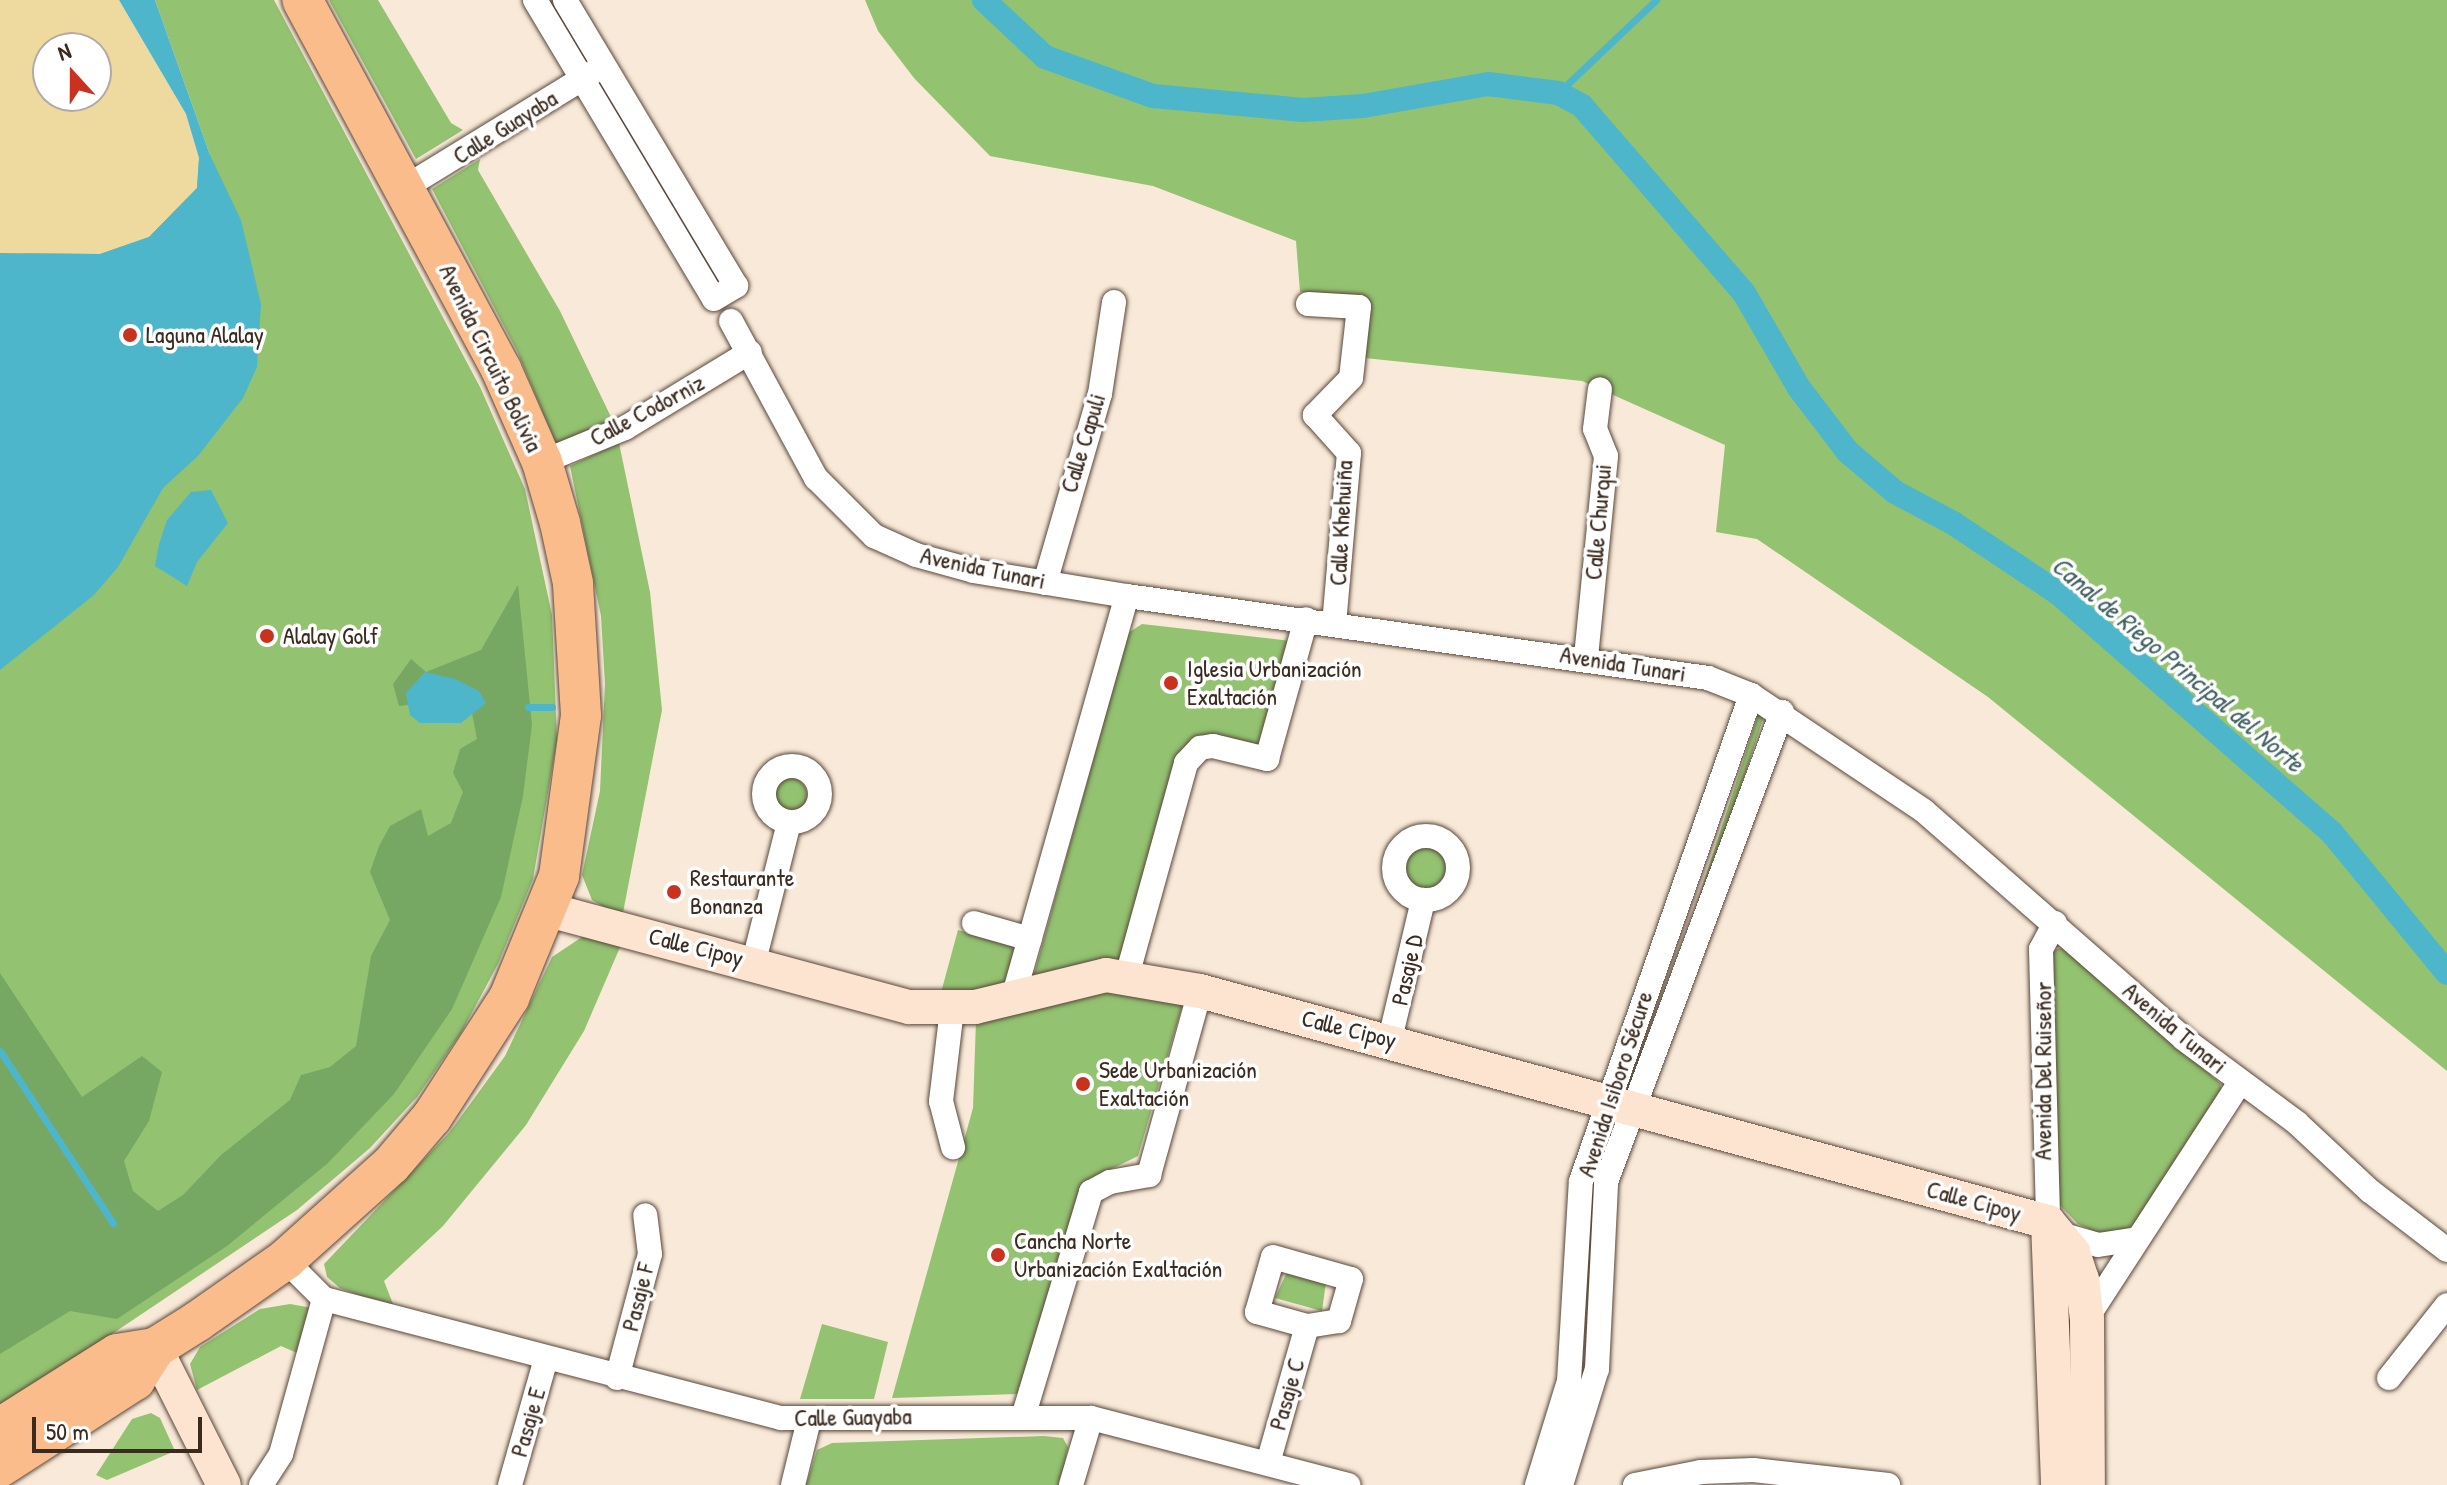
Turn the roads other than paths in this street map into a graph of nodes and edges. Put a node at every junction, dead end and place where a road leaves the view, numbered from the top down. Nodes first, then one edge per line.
1 (302, 0) edge
2 (535, 0) edge
3 (565, 0) edge
4 (605, 65) junction
5 (580, 80) junction
6 (404, 188) junction
7 (1114, 302) dead end
8 (1308, 304) dead end
9 (731, 321) dead end
10 (750, 352) junction
11 (1600, 389) dead end
12 (542, 462) junction
13 (1045, 583) junction
14 (1127, 596) junction
15 (1306, 619) junction
16 (1334, 624) junction
17 (1586, 657) junction
18 (1751, 695) junction
19 (1782, 712) junction
20 (789, 823) dead end
21 (1423, 900) dead end
22 (549, 910) junction
23 (974, 923) dead end
24 (2055, 923) junction
25 (1030, 939) junction
26 (754, 961) junction
27 (1127, 976) junction
28 (1200, 991) junction
29 (1013, 998) junction
30 (952, 1009) junction
31 (1390, 1039) junction
32 (2240, 1082) junction
33 (1620, 1103) junction
34 (953, 1147) dead end
35 (645, 1215) dead end
36 (2048, 1222) junction
37 (2138, 1239) junction
38 (2447, 1250) edge
39 (285, 1260) junction
40 (324, 1299) junction
41 (2447, 1305) edge
42 (2087, 1318) junction
43 (1307, 1326) dead end
44 (155, 1348) junction
45 (546, 1359) junction
46 (617, 1378) junction
47 (2389, 1378) dead end
48 (1024, 1414) junction
49 (1091, 1418) junction
50 (809, 1420) junction
51 (0, 1428) edge
52 (1268, 1463) junction
53 (0, 1467) edge
54 (224, 1485) edge
55 (261, 1485) edge
56 (510, 1485) edge
57 (793, 1485) edge
58 (1071, 1485) edge
59 (1348, 1485) edge
60 (1537, 1485) edge
61 (1561, 1485) edge
62 (1635, 1485) edge
63 (1888, 1485) edge
64 (2058, 1485) edge
65 (2088, 1485) edge

1 - 6 main road, Avenida Circuito Bolivia
2 - 5 street
3 - 4 street
4 - 5 street, Calle Guayaba
4 - 5 street
5 - 6 street, Calle Guayaba
6 - 12 main road, Avenida Circuito Bolivia
7 - 13 street, Calle Capuli
8 - 16 street, Calle Khehuiña
9 - 10 street, Avenida Tunari
10 - 12 street, Calle Codorniz
10 - 13 street, Avenida Tunari
11 - 17 street, Calle Churqui
12 - 22 main road, Avenida Circuito Bolivia
13 - 14 street, Avenida Tunari
14 - 15 street, Avenida Tunari
14 - 25 street
15 - 16 street, Avenida Tunari
15 - 27 street
16 - 17 street, Avenida Tunari
17 - 18 street, Avenida Tunari
18 - 19 street, Avenida Tunari
18 - 33 street, Avenida Isiboro Sécure
19 - 24 street, Avenida Tunari
19 - 33 street, Avenida Isiboro Sécure
20 - 26 street
21 - 31 street, Pasaje D
22 - 26 main road, Calle Cipoy
22 - 39 main road, Avenida Circuito Bolivia
23 - 25 street
24 - 32 street, Avenida Tunari
24 - 36 street, Avenida Del Ruiseñor
25 - 29 street
26 - 30 main road, Calle Cipoy
27 - 28 main road, Calle Cipoy
27 - 29 main road, Calle Cipoy
28 - 31 main road, Calle Cipoy
28 - 48 street
29 - 30 main road, Calle Cipoy
30 - 34 street
31 - 33 main road, Calle Cipoy
32 - 37 street
32 - 38 street, Avenida Tunari
33 - 36 main road, Calle Cipoy
33 - 60 street, Avenida Isiboro Sécure
33 - 61 street, Avenida Isiboro Sécure
35 - 46 street, Pasaje F
36 - 37 street, Calle Cipoy
36 - 42 main road
36 - 64 main road, Avenida Del Ruiseñor
37 - 42 street
39 - 40 street, Calle Guayaba
39 - 44 main road, Avenida Circuito Bolivia
40 - 45 street, Calle Guayaba
40 - 55 street
41 - 47 street
42 - 65 main road
43 - 52 street, Pasaje C
44 - 51 main road, Avenida Circuito Bolivia
44 - 53 main road, Avenida Circuito Bolivia
44 - 54 main road
45 - 46 street, Calle Guayaba
45 - 56 street, Pasaje E
46 - 50 street, Calle Guayaba
48 - 49 street, Calle Guayaba
48 - 50 street, Calle Guayaba
49 - 52 street, Calle Guayaba
49 - 58 street
50 - 57 street
52 - 59 street, Calle Guayaba
62 - 63 street

